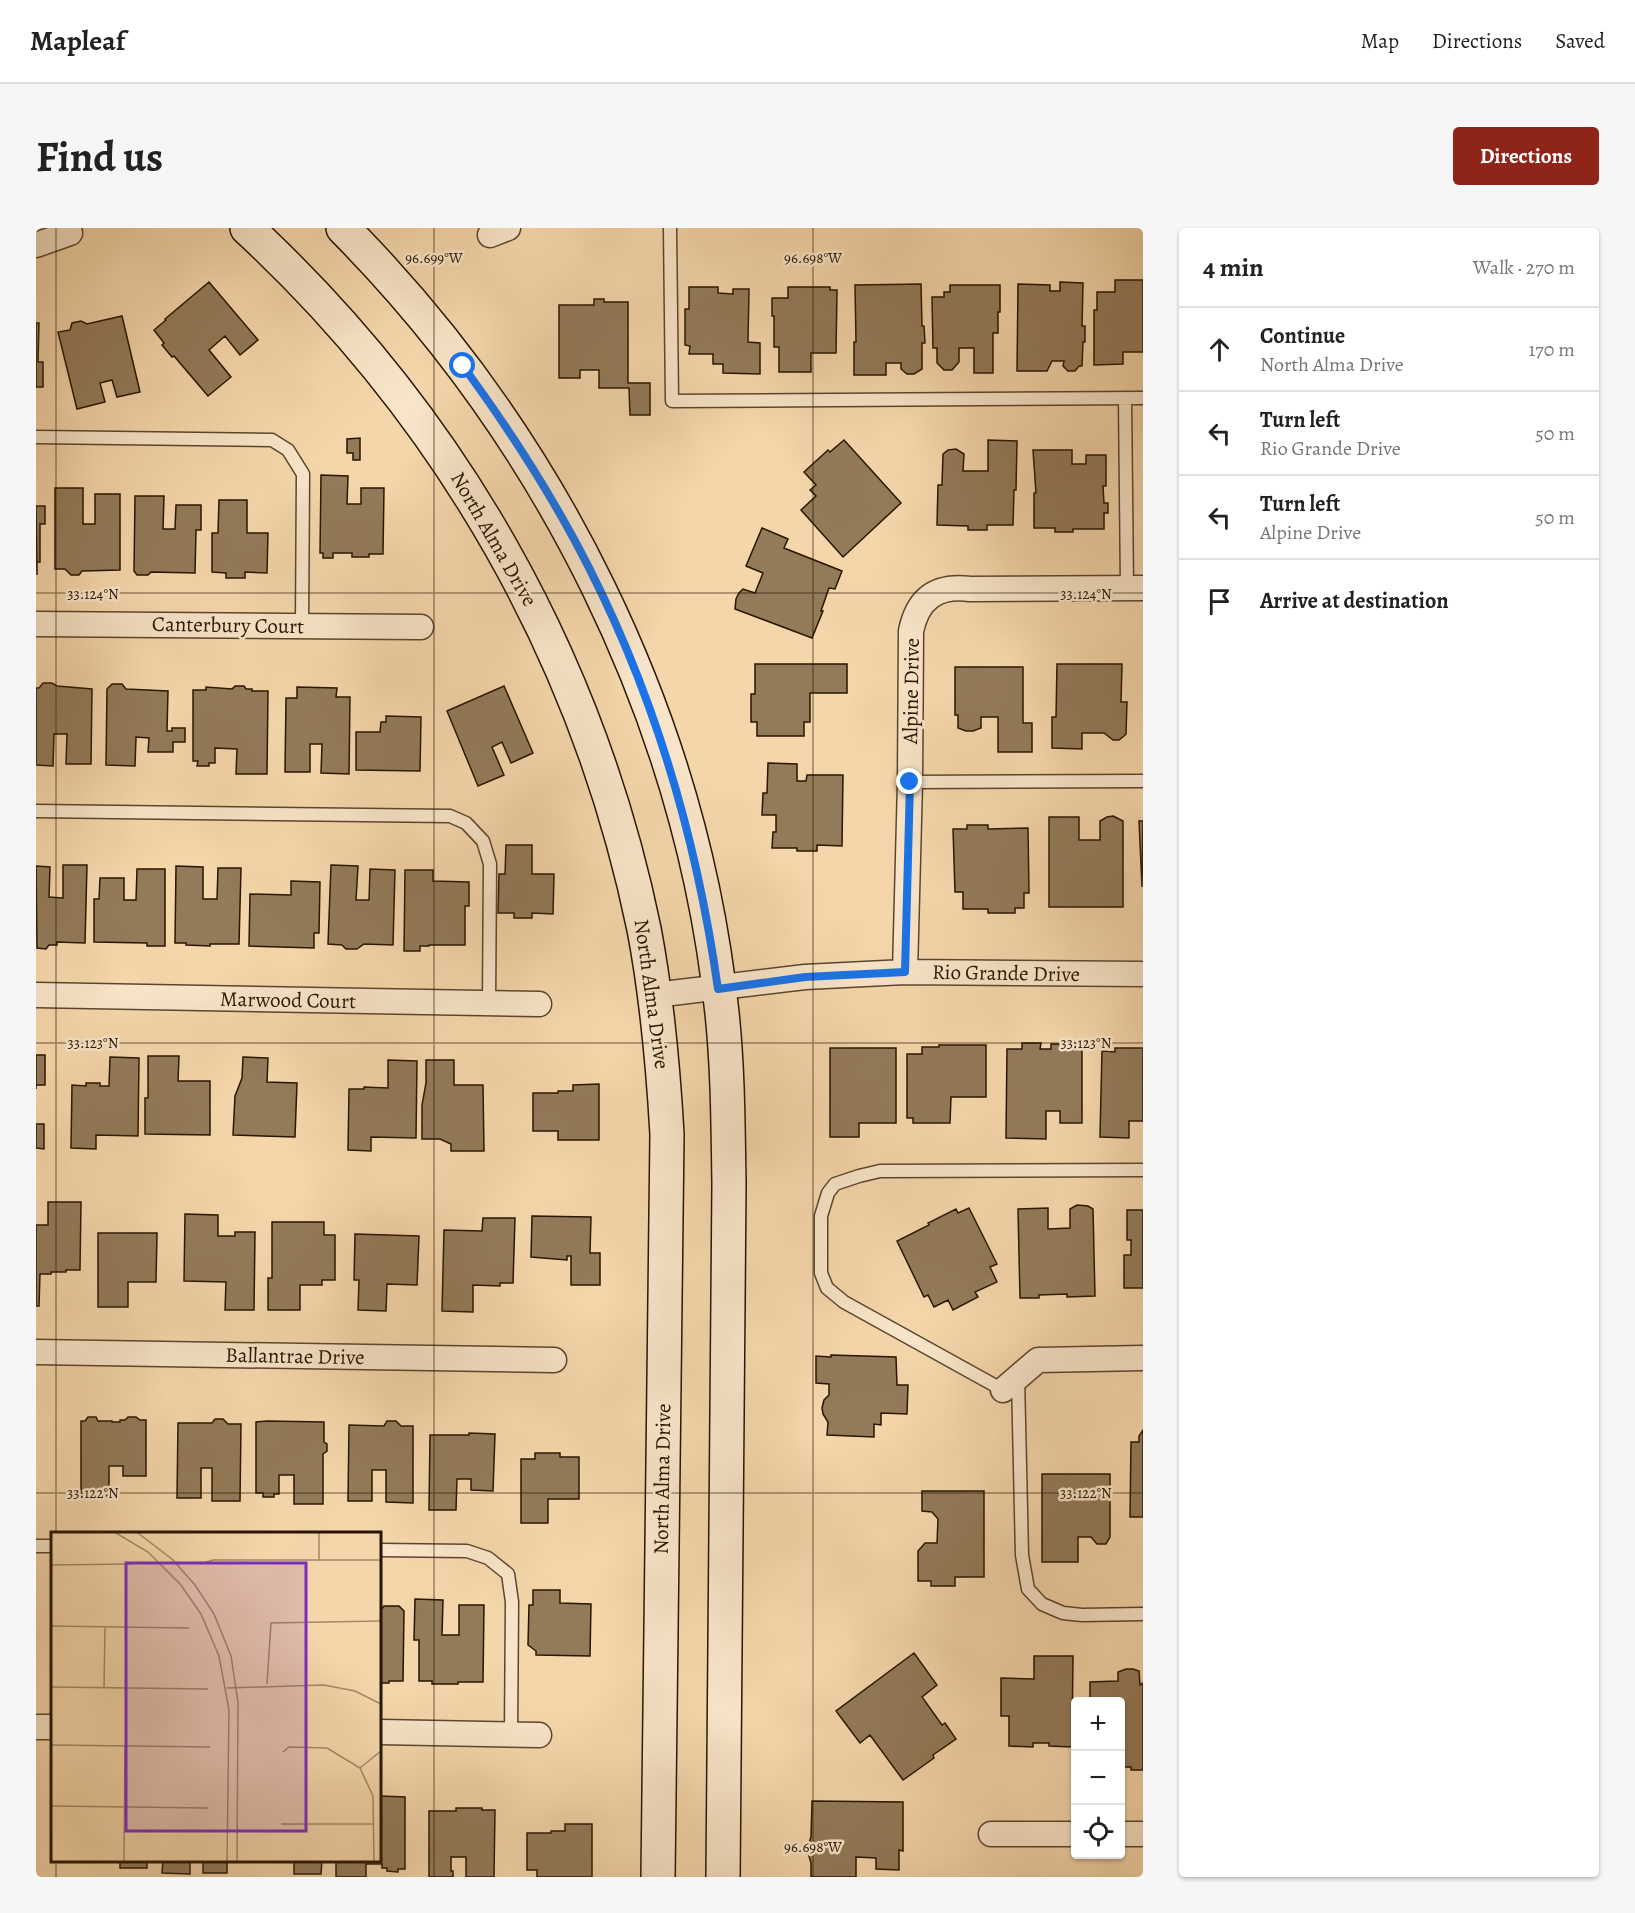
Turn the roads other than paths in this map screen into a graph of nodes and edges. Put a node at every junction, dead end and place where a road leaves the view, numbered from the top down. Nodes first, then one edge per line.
1 (247, 228) edge
2 (343, 228) edge
3 (669, 228) edge
4 (70, 233) dead end
5 (36, 245) edge
6 (1125, 398) junction
7 (1143, 398) edge
8 (36, 436) edge
9 (1135, 588) edge
10 (36, 624) edge
11 (302, 626) junction
12 (421, 627) dead end
13 (1143, 781) edge
14 (910, 782) junction
15 (36, 811) edge
16 (905, 972) junction
17 (1143, 974) edge
18 (718, 989) junction
19 (36, 995) edge
20 (655, 995) junction
21 (489, 1003) junction
22 (539, 1004) dead end
23 (1143, 1170) edge
24 (36, 1352) edge
25 (1143, 1358) edge
26 (554, 1360) dead end
27 (1011, 1383) junction
28 (381, 1550) edge
29 (1143, 1614) edge
30 (381, 1732) edge
31 (511, 1734) junction
32 (539, 1735) dead end
33 (991, 1834) dead end
34 (1071, 1834) edge
35 (1125, 1834) edge
36 (1143, 1834) edge
37 (658, 1877) edge
38 (723, 1877) edge

1 - 20 main road, North Alma Drive
2 - 18 main road
3 - 6 lane
4 - 5 street
6 - 7 lane
6 - 9 lane
8 - 11 lane
9 - 14 street, Alpine Drive
10 - 11 street, Canterbury Court
11 - 12 street, Canterbury Court
13 - 14 lane
14 - 16 street, Alpine Drive
15 - 21 lane
16 - 17 street, Rio Grande Drive
16 - 18 street, Rio Grande Drive
18 - 20 street, Rio Grande Drive
18 - 38 main road
19 - 21 street, Marwood Court
20 - 37 main road, North Alma Drive
21 - 22 street, Marwood Court
23 - 27 lane
24 - 26 street, Ballantrae Drive
25 - 27 street
27 - 29 lane
28 - 31 lane
30 - 31 street
31 - 32 street
33 - 34 street
35 - 36 street

